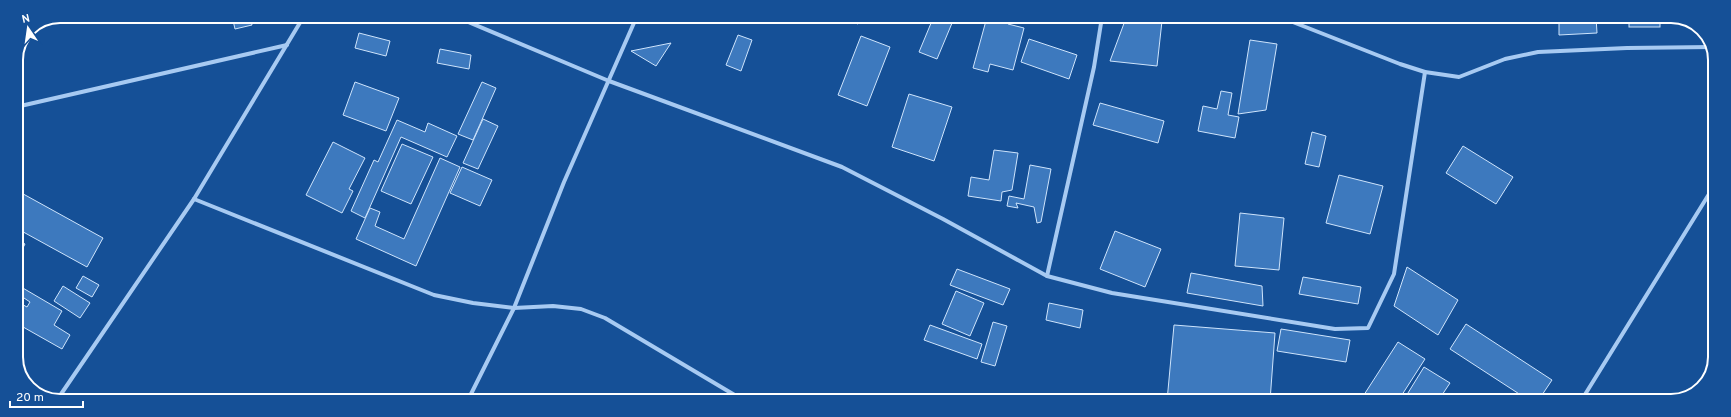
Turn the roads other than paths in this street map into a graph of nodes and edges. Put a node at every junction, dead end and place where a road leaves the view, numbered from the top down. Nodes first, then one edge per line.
1 (300, 23) edge
2 (471, 23) edge
3 (635, 23) edge
4 (1101, 23) edge
5 (1295, 23) edge
6 (287, 45) junction
7 (1705, 47) edge
8 (1425, 72) junction
9 (609, 81) junction
10 (23, 105) edge
11 (1708, 196) edge
12 (194, 199) junction
13 (1047, 276) junction
14 (514, 308) junction
15 (61, 394) edge
16 (471, 394) edge
17 (732, 394) edge
18 (1585, 394) edge

1 - 6 street
2 - 9 street
3 - 9 street
4 - 13 street
5 - 8 street
6 - 10 street
6 - 12 street
7 - 8 street
8 - 13 street
9 - 13 street
9 - 14 street
11 - 18 street
12 - 14 street
12 - 15 street
14 - 16 street
14 - 17 street

